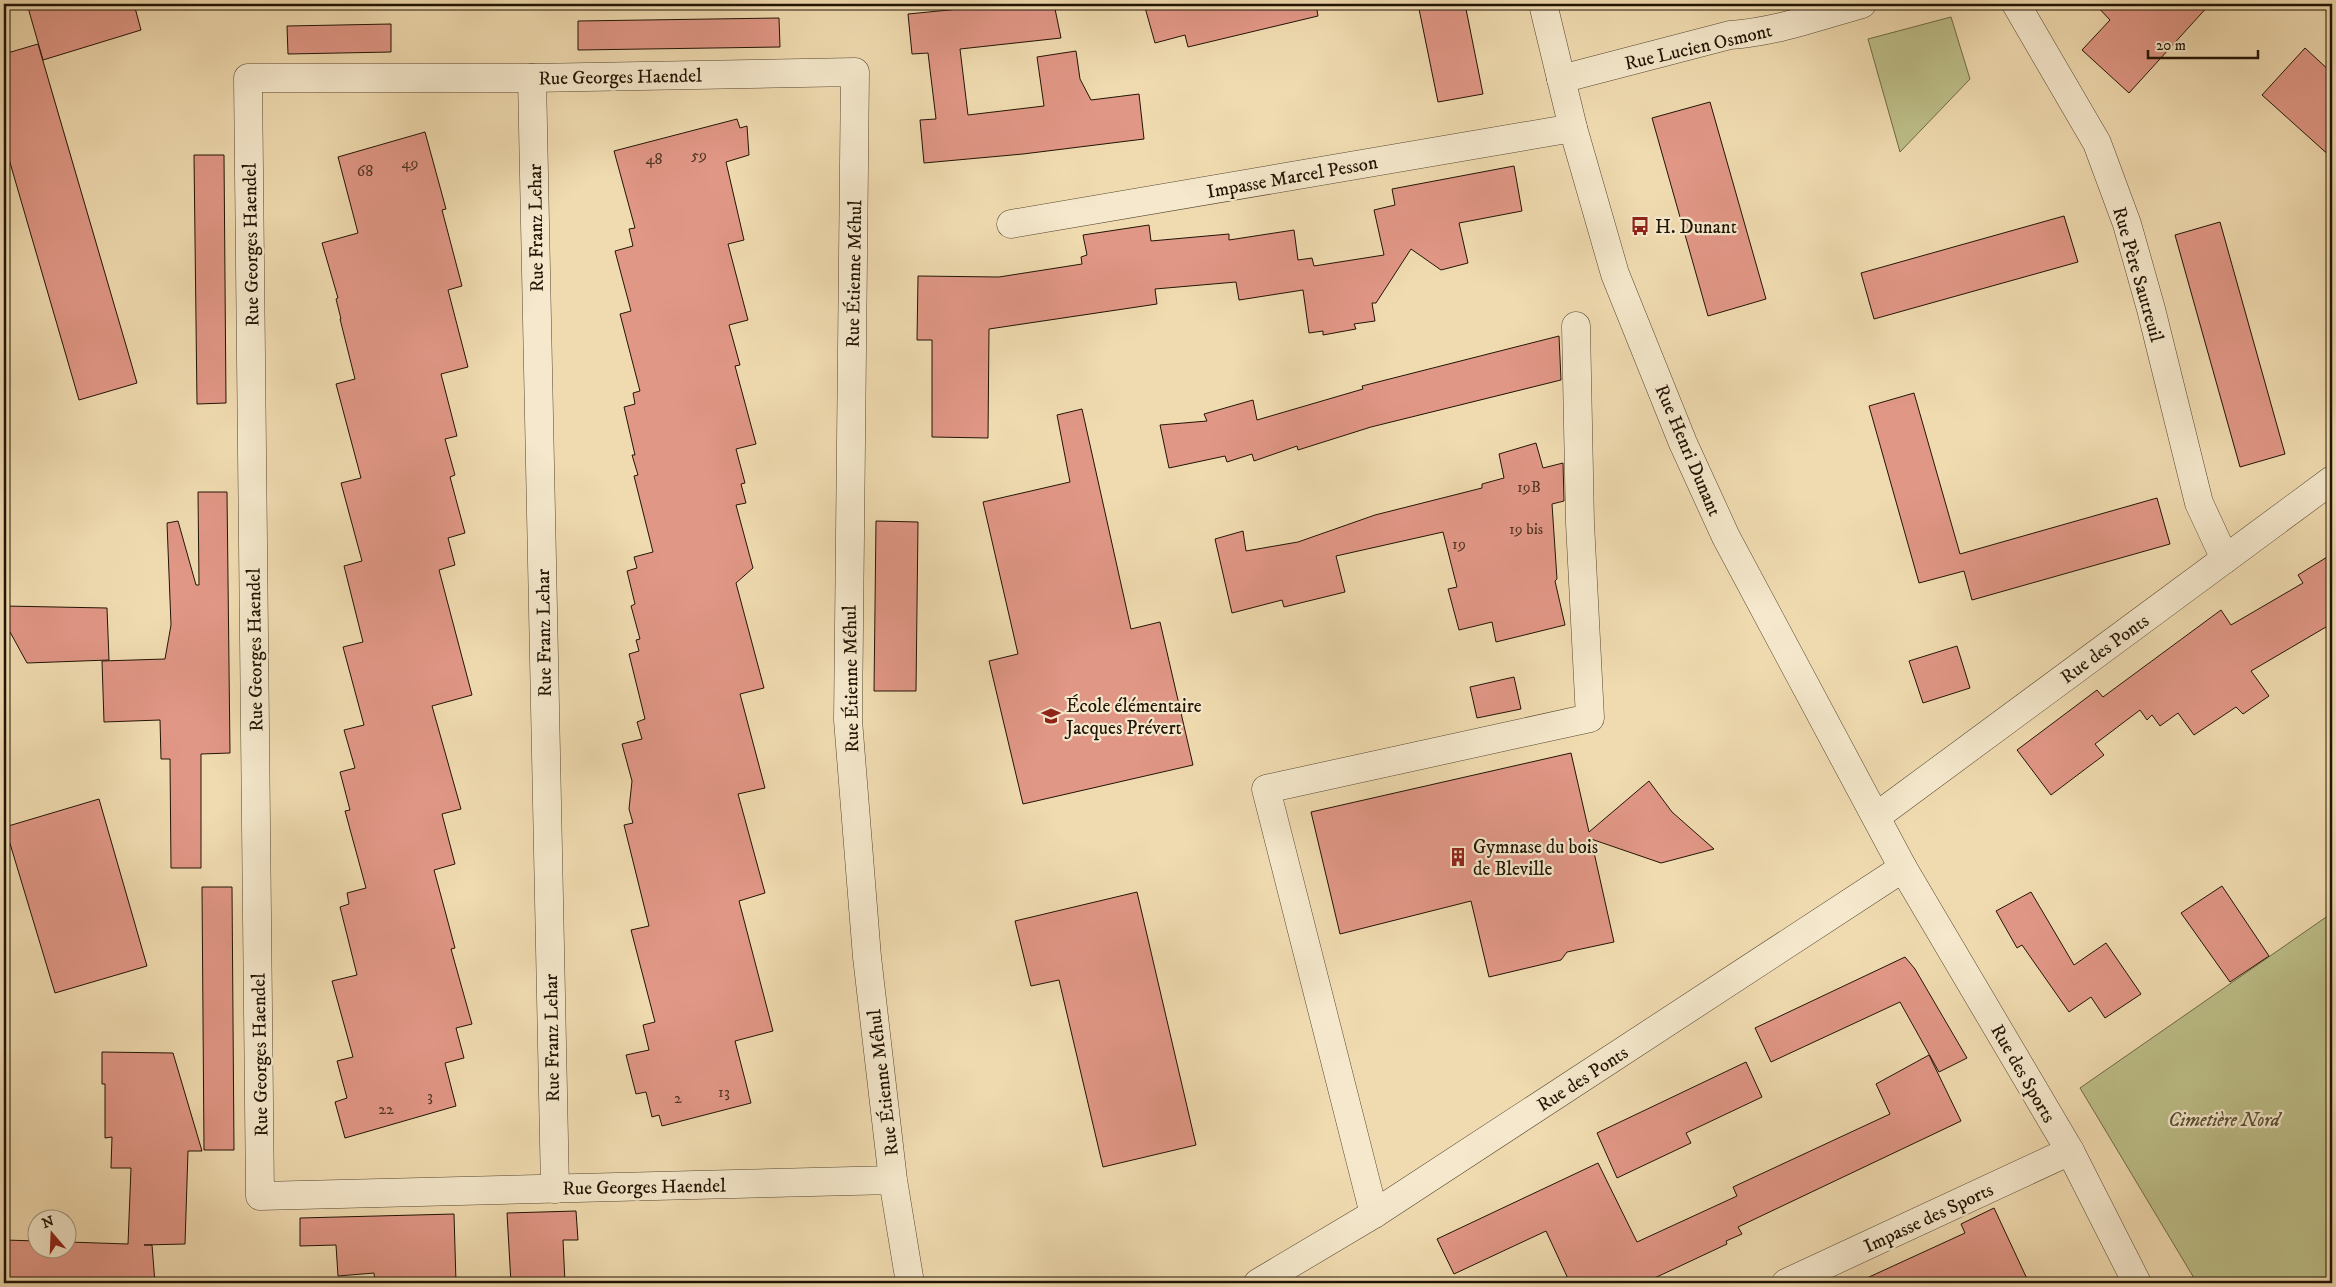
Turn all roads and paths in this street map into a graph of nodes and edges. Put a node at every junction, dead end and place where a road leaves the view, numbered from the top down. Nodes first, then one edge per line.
1 (1543, 4) edge
2 (1862, 4) edge
3 (2016, 4) edge
4 (855, 72) joint
5 (532, 78) junction
6 (1562, 79) junction
7 (1573, 128) junction
8 (1011, 224) dead end
9 (1576, 326) dead end
10 (2332, 480) edge
11 (2225, 559) junction
12 (1877, 816) junction
13 (1903, 868) junction
14 (2070, 1151) junction
15 (893, 1180) junction
16 (554, 1189) junction
17 (1374, 1214) junction
18 (910, 1283) edge
19 (1258, 1283) edge
20 (1786, 1283) edge
21 (2137, 1283) edge

1 - 6 street, Rue Henri Dunant
2 - 6 street, Rue Lucien Osmont
3 - 11 street, Rue Père Sautreuil
4 - 5 street, Rue Georges Haendel
4 - 15 street, Rue Étienne Méhul
5 - 16 street, Rue Franz Lehar
5 - 16 street, Rue Georges Haendel
6 - 7 street, Rue Henri Dunant
7 - 8 street, Impasse Marcel Pesson
7 - 12 street, Rue Henri Dunant
9 - 17 street
10 - 11 street, Rue des Ponts
11 - 12 street, Rue des Ponts
12 - 13 street, Rue Henri Dunant
13 - 14 street, Rue des Sports
13 - 17 street, Rue des Ponts
14 - 20 street, Impasse des Sports
14 - 21 street, Rue des Sports
15 - 16 street, Rue Georges Haendel
15 - 18 street, Rue Étienne Méhul
17 - 19 street, Rue des Ponts

